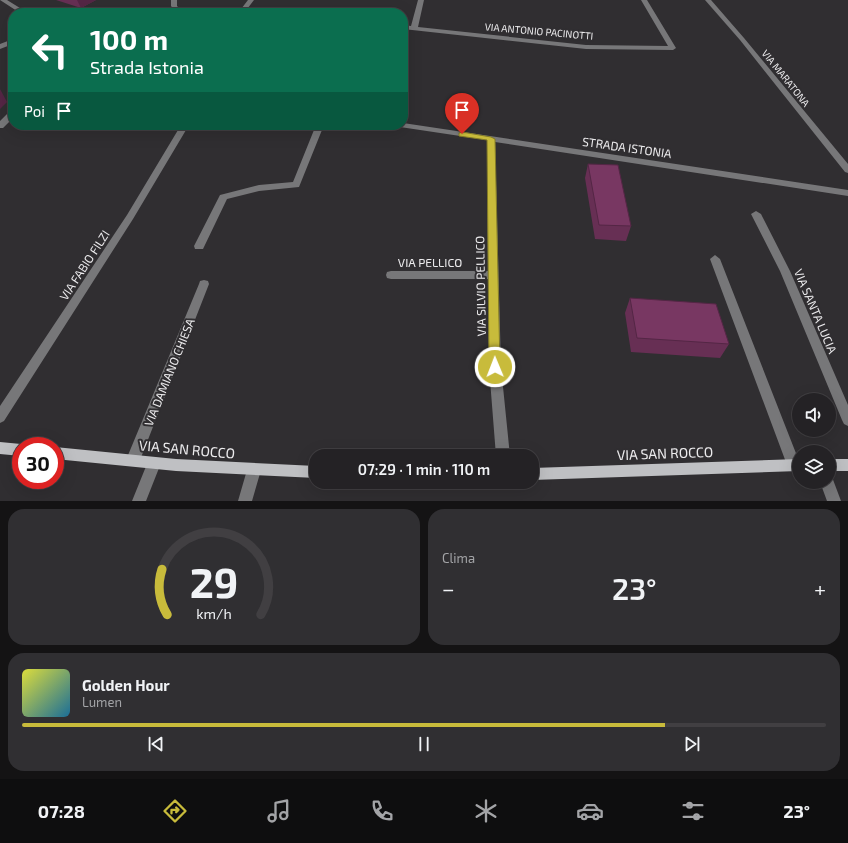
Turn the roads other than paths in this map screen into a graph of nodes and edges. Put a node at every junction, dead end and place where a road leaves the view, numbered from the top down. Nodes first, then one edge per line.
1 (2, 0) edge
2 (252, 0) edge
3 (421, 0) edge
4 (644, 0) edge
5 (708, 0) edge
6 (16, 8) edge
7 (246, 8) edge
8 (408, 27) edge
9 (414, 28) junction
10 (8, 118) edge
11 (0, 126) edge
12 (408, 126) edge
13 (182, 130) edge
14 (318, 130) edge
15 (491, 139) junction
16 (848, 170) edge
17 (848, 193) edge
18 (756, 214) dead end
19 (199, 246) dead end
20 (714, 259) dead end
21 (391, 275) dead end
22 (493, 275) junction
23 (204, 284) dead end
24 (0, 417) edge
25 (848, 420) edge
26 (0, 448) edge
27 (12, 449) edge
28 (502, 449) edge
29 (64, 454) edge
30 (792, 455) edge
31 (133, 460) junction
32 (154, 463) junction
33 (848, 464) edge
34 (792, 465) edge
35 (836, 465) edge
36 (254, 470) junction
37 (309, 472) edge
38 (539, 474) edge
39 (830, 489) edge
40 (140, 501) edge
41 (246, 501) edge
42 (834, 501) edge

1 - 6 street
2 - 7 street
3 - 9 street
4 - 9 street, VIA ANTONIO PACINOTTI
5 - 16 street, VIA MARATONA
8 - 9 street, VIA ANTONIO PACINOTTI
10 - 11 street
12 - 15 street, STRADA ISTONIA
13 - 24 street, VIA FABIO FILZI
14 - 19 street
15 - 17 street, STRADA ISTONIA
15 - 22 street, VIA SILVIO PELLICO
18 - 25 street, VIA SANTA LUCIA
20 - 30 street
21 - 22 street, VIA PELLICO
22 - 28 street, VIA SILVIO PELLICO
23 - 31 street, VIA DAMIANO CHIESA
26 - 27 main road
29 - 31 main road, VIA SAN ROCCO
31 - 32 main road, VIA SAN ROCCO
32 - 36 main road, VIA SAN ROCCO
32 - 40 street
33 - 35 main road
34 - 38 main road, VIA SAN ROCCO
36 - 37 main road, VIA SAN ROCCO
36 - 41 street
39 - 42 street

